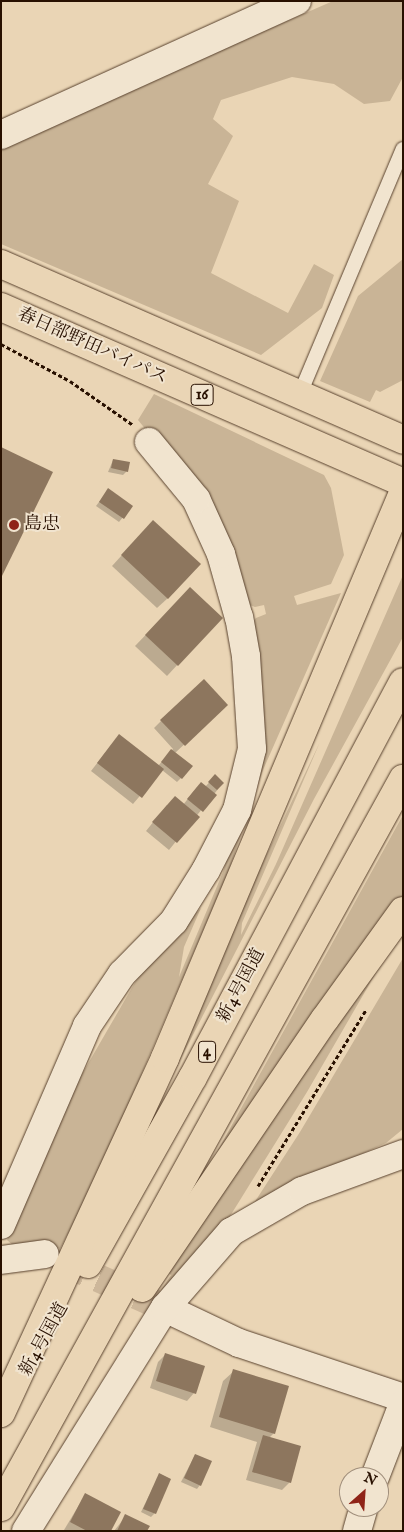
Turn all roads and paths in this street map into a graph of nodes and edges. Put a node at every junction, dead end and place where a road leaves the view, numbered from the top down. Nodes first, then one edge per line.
1 (296, 1) edge
2 (1, 135) edge
3 (403, 149) edge
4 (1, 264) edge
5 (1, 307) edge
6 (1, 344) edge
7 (299, 396) junction
8 (403, 440) edge
9 (149, 442) joint
10 (403, 483) edge
11 (403, 493) edge
12 (403, 682) edge
13 (403, 779) edge
14 (403, 912) edge
15 (368, 1007) dead end
16 (403, 1154) edge
17 (256, 1190) dead end
18 (1, 1225) edge
19 (45, 1254) tunnel mouth
20 (1, 1260) edge
21 (165, 1308) junction
22 (403, 1398) edge
23 (403, 1404) edge
24 (1, 1413) edge
25 (1, 1417) edge
26 (379, 1467) edge
27 (1, 1507) edge
28 (361, 1517) edge
29 (1, 1519) edge
30 (26, 1531) edge
31 (357, 1531) edge

1 - 2 street
3 - 7 lane
4 - 7 highway, 16
5 - 10 highway, 春日部野田バイパス / 16
6 - 9 path
7 - 8 highway, 16
9 - 18 street
11 - 24 highway
12 - 25 highway, 新4号国道 / 4
13 - 27 highway, 4
14 - 29 highway
15 - 17 path
16 - 21 street
19 - 20 street
21 - 22 street
21 - 30 street
23 - 26 street
28 - 31 street

